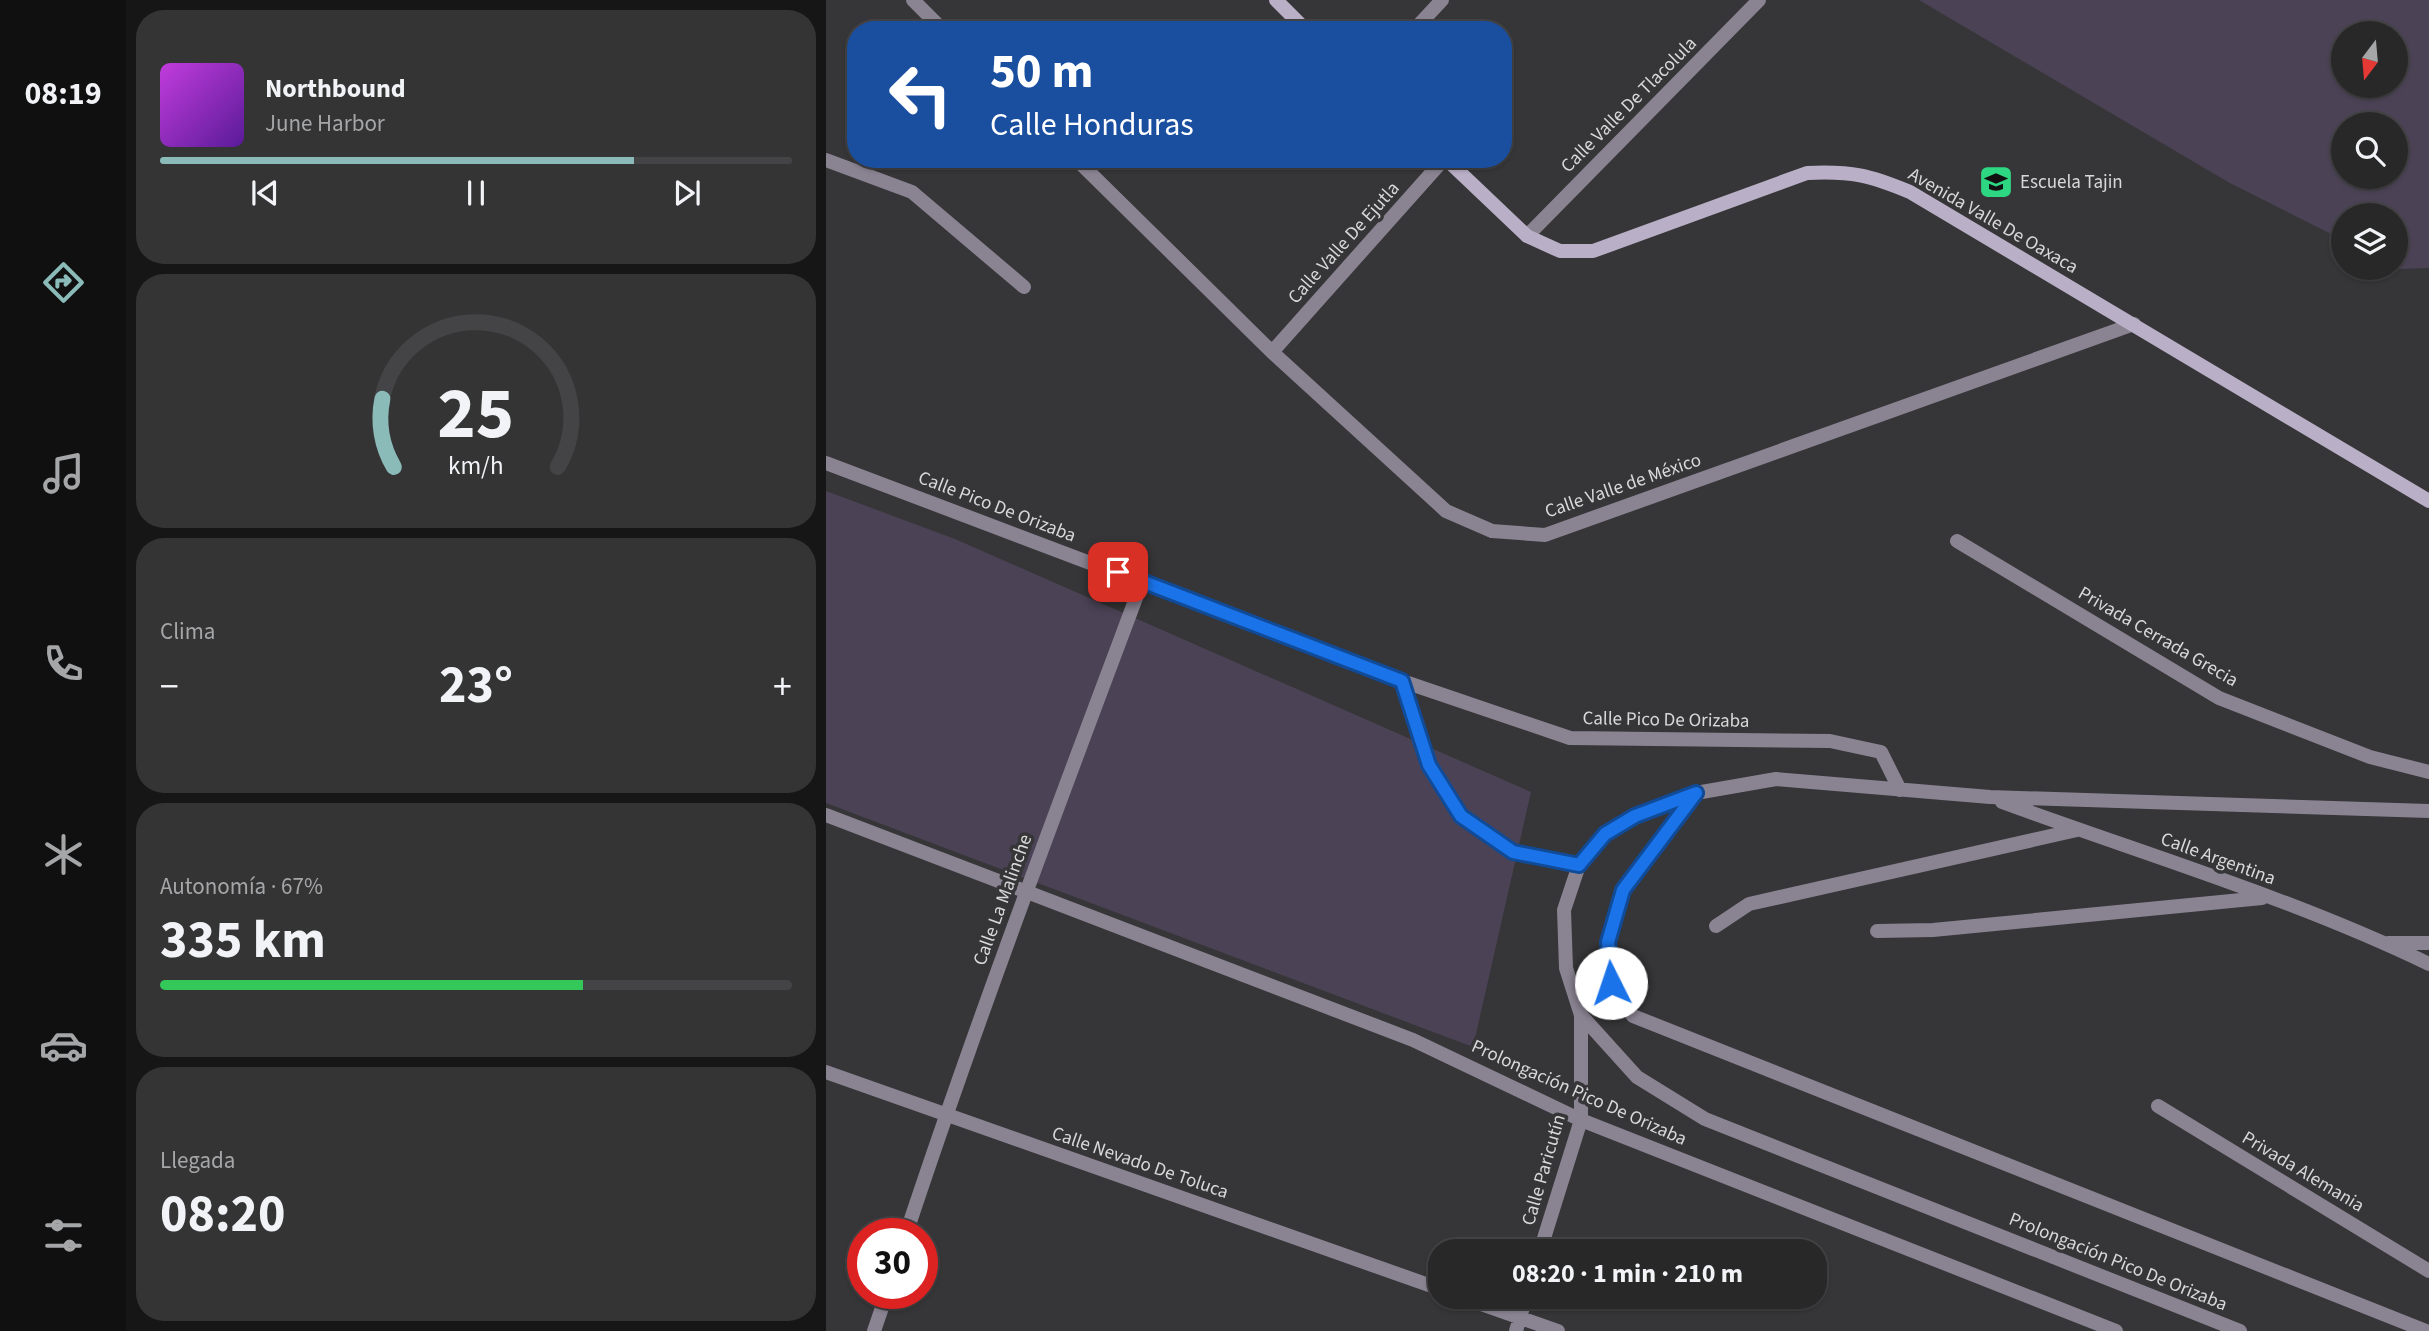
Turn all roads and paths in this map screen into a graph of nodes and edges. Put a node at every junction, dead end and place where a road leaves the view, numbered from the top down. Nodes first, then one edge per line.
1 (913, 0) edge
2 (1276, 0) edge
3 (1442, 0) edge
4 (1759, 0) edge
5 (934, 21) edge
6 (1297, 21) edge
7 (1422, 21) edge
8 (826, 160) edge
9 (847, 168) edge
10 (848, 168) edge
11 (1085, 168) edge
12 (1437, 168) edge
13 (1455, 168) edge
14 (1527, 236) junction
15 (1024, 287) dead end
16 (2134, 324) junction
17 (1272, 352) junction
18 (826, 463) edge
19 (2429, 501) edge
20 (1957, 541) dead end
21 (1142, 582) junction
22 (1402, 681) junction
23 (2429, 772) edge
24 (1900, 790) junction
25 (1696, 793) junction
26 (1990, 797) junction
27 (2429, 811) edge
28 (826, 815) edge
29 (2079, 830) junction
30 (1579, 865) junction
31 (1026, 890) junction
32 (2269, 898) junction
33 (1716, 926) dead end
34 (1877, 931) dead end
35 (2385, 943) junction
36 (2429, 943) edge
37 (2429, 964) edge
38 (1581, 1014) junction
39 (826, 1072) edge
40 (2158, 1106) dead end
41 (946, 1115) junction
42 (1581, 1120) junction
43 (911, 1218) edge
44 (1544, 1239) edge
45 (2429, 1271) edge
46 (1428, 1285) edge
47 (882, 1309) edge
48 (1486, 1309) edge
49 (2429, 1315) edge
50 (1518, 1324) edge
51 (874, 1331) edge
52 (1558, 1331) edge
53 (2116, 1331) edge
54 (2241, 1331) edge
55 (2425, 1331) edge

1 - 5 street
2 - 6 street
3 - 7 street
4 - 14 street, Calle Valle De Tlacolula
8 - 9 street
10 - 15 street
11 - 17 street, Calle Valle de México
12 - 17 street, Calle Valle De Ejutla
13 - 14 street, Avenida Valle De Oaxaca
14 - 16 street, Avenida Valle De Oaxaca
16 - 17 street, Calle Valle de México
16 - 19 street, Avenida Valle De Oaxaca
18 - 21 street, Calle Pico De Orizaba
20 - 23 street, Privada Cerrada Grecia
21 - 22 street, Calle Pico De Orizaba
21 - 31 street, Calle La Malinche
22 - 24 street, Calle Pico De Orizaba
22 - 30 street
24 - 25 street
24 - 26 street
25 - 30 street
25 - 55 street
26 - 27 street
26 - 29 street, Calle Argentina
28 - 31 street
29 - 32 street, Calle Argentina
29 - 33 street
30 - 38 street
31 - 41 street, Calle La Malinche
31 - 42 street, Prolongación Pico De Orizaba
32 - 34 street
32 - 35 street, Calle Argentina
35 - 36 street
35 - 37 street, Calle Argentina
38 - 42 street, Calle Paricutín
38 - 54 street, Prolongación Pico De Orizaba
39 - 41 street, Calle Nevado De Toluca
40 - 45 street, Privada Alemania
41 - 43 street, Calle La Malinche
41 - 46 street, Calle Nevado De Toluca
42 - 44 street, Calle Paricutín
42 - 53 street, Prolongación Pico De Orizaba
47 - 51 street
48 - 50 street
49 - 55 street
50 - 52 street

